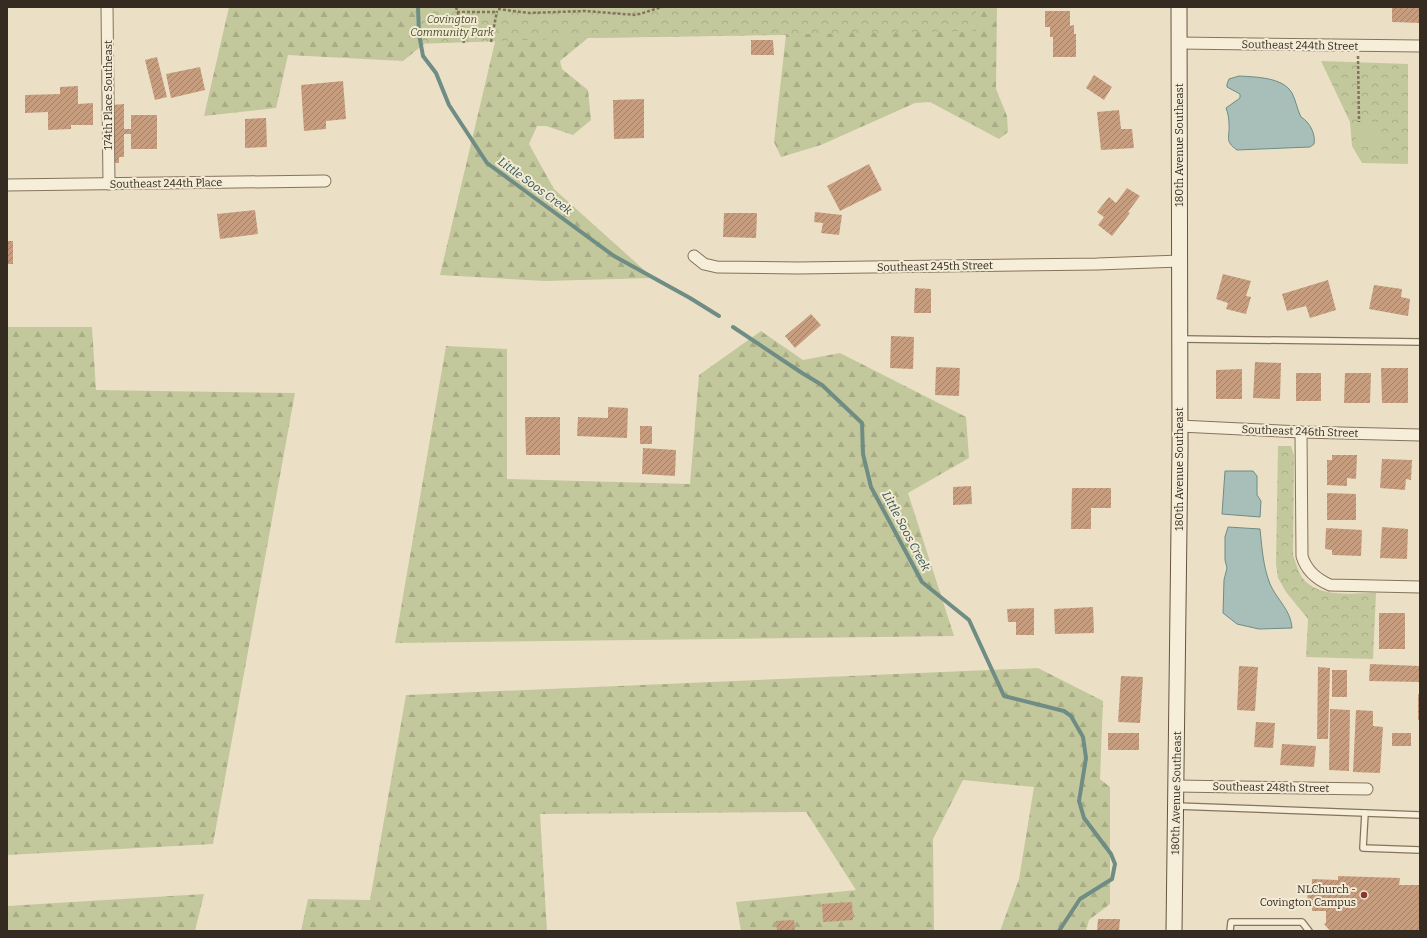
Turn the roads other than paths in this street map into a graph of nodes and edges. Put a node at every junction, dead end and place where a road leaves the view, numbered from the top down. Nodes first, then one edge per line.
1 (107, 7) edge
2 (1179, 7) edge
3 (1179, 43) junction
4 (1420, 46) edge
5 (325, 181) dead end
6 (7, 184) edge
7 (109, 184) junction
8 (694, 256) dead end
9 (1180, 261) junction
10 (1179, 339) junction
11 (1420, 342) edge
12 (1180, 426) junction
13 (1301, 432) junction
14 (1420, 435) edge
15 (1420, 587) edge
16 (1176, 786) junction
17 (1367, 788) dead end
18 (1175, 806) junction
19 (1365, 813) junction
20 (1420, 815) edge
21 (1420, 850) edge
22 (1174, 931) edge
23 (1230, 931) edge
24 (1309, 931) edge

1 - 7 street, 174th Place Southeast
2 - 3 street, 180th Avenue Southeast
3 - 4 street, Southeast 244th Street
3 - 9 street, 180th Avenue Southeast
5 - 7 street, Southeast 244th Place
6 - 7 street, Southeast 244th Place
8 - 9 street, Southeast 245th Street
9 - 10 street, 180th Avenue Southeast
10 - 11 lane
10 - 12 street, 180th Avenue Southeast
12 - 13 street, Southeast 246th Street
12 - 16 street, 180th Avenue Southeast
13 - 14 street, Southeast 246th Street
13 - 15 street
16 - 17 street, Southeast 248th Street
16 - 18 street, 180th Avenue Southeast
18 - 19 lane
18 - 22 street, 180th Avenue Southeast
19 - 20 lane
19 - 21 lane
23 - 24 lane

